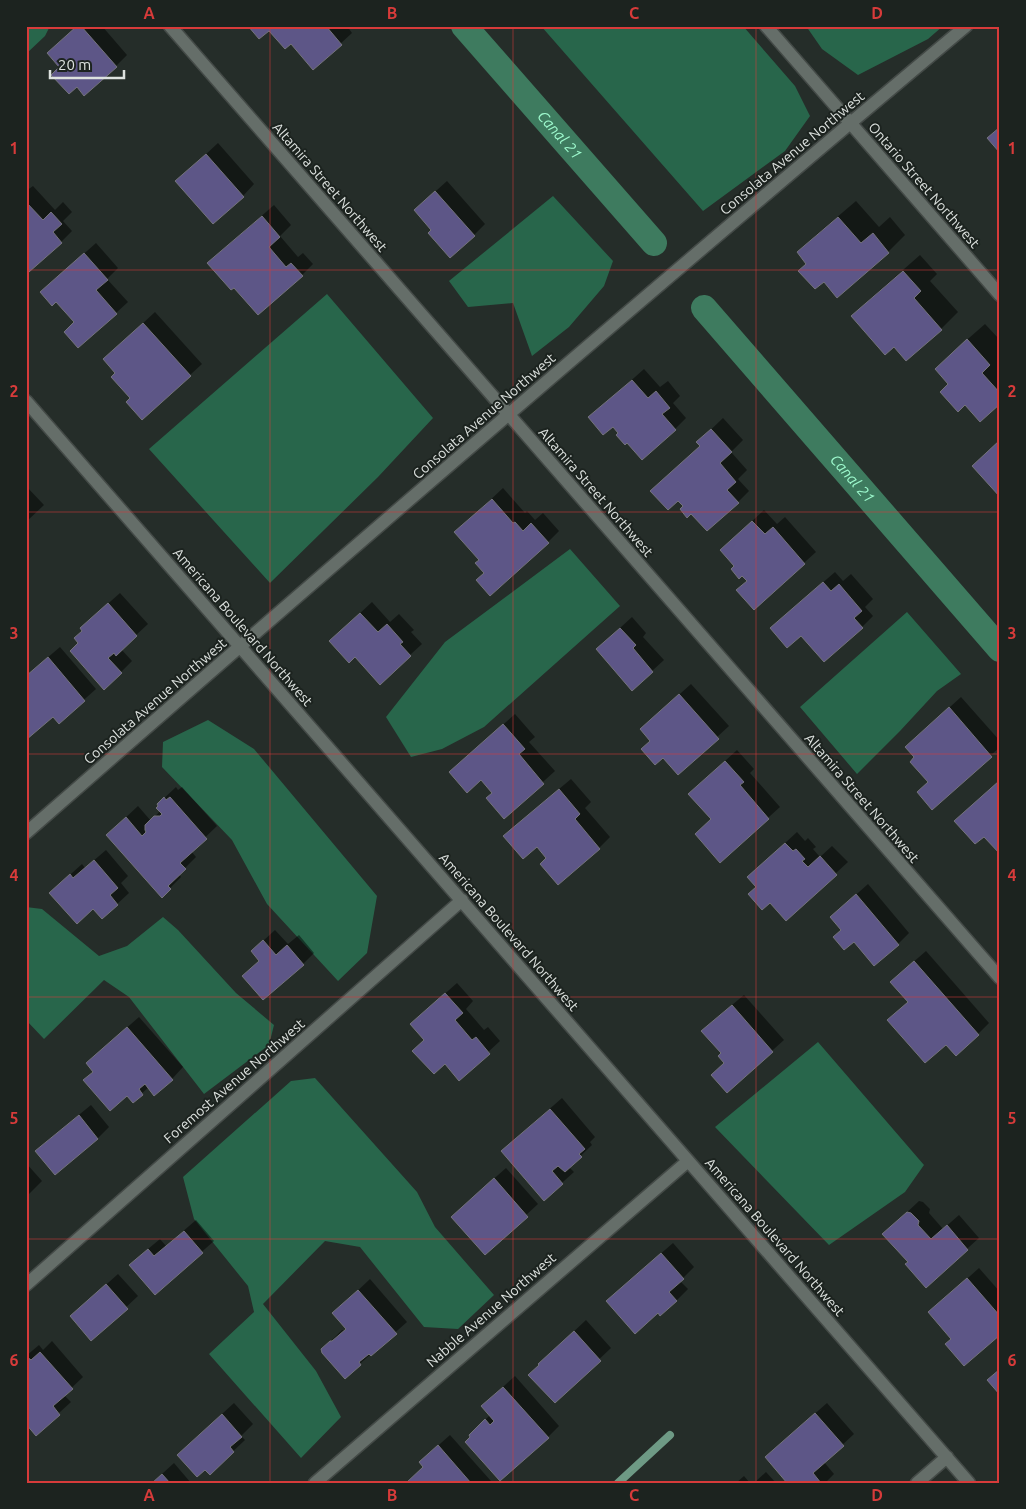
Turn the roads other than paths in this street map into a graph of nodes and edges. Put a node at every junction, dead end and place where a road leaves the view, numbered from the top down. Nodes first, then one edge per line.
1 (170, 26) edge
2 (766, 26) edge
3 (966, 26) edge
4 (850, 123) junction
5 (1000, 295) edge
6 (26, 401) edge
7 (508, 414) junction
8 (239, 646) junction
9 (26, 833) edge
10 (462, 900) junction
11 (1000, 978) edge
12 (688, 1161) junction
13 (26, 1284) edge
14 (947, 1457) junction
15 (314, 1483) edge
16 (917, 1483) edge
17 (970, 1483) edge

1 - 7 street, Altamira Street Northwest
2 - 4 street, Ontario Street Northwest
3 - 4 street, Consolata Avenue Northwest
4 - 5 street, Ontario Street Northwest
4 - 7 street, Consolata Avenue Northwest
6 - 8 street, Americana Boulevard Northwest
7 - 8 street, Consolata Avenue Northwest
7 - 11 street, Altamira Street Northwest
8 - 9 street, Consolata Avenue Northwest
8 - 10 street, Americana Boulevard Northwest
10 - 12 street, Americana Boulevard Northwest
10 - 13 street, Foremost Avenue Northwest
12 - 14 street, Americana Boulevard Northwest
12 - 15 street, Nabble Avenue Northwest
14 - 16 street
14 - 17 street, Americana Boulevard Northwest

